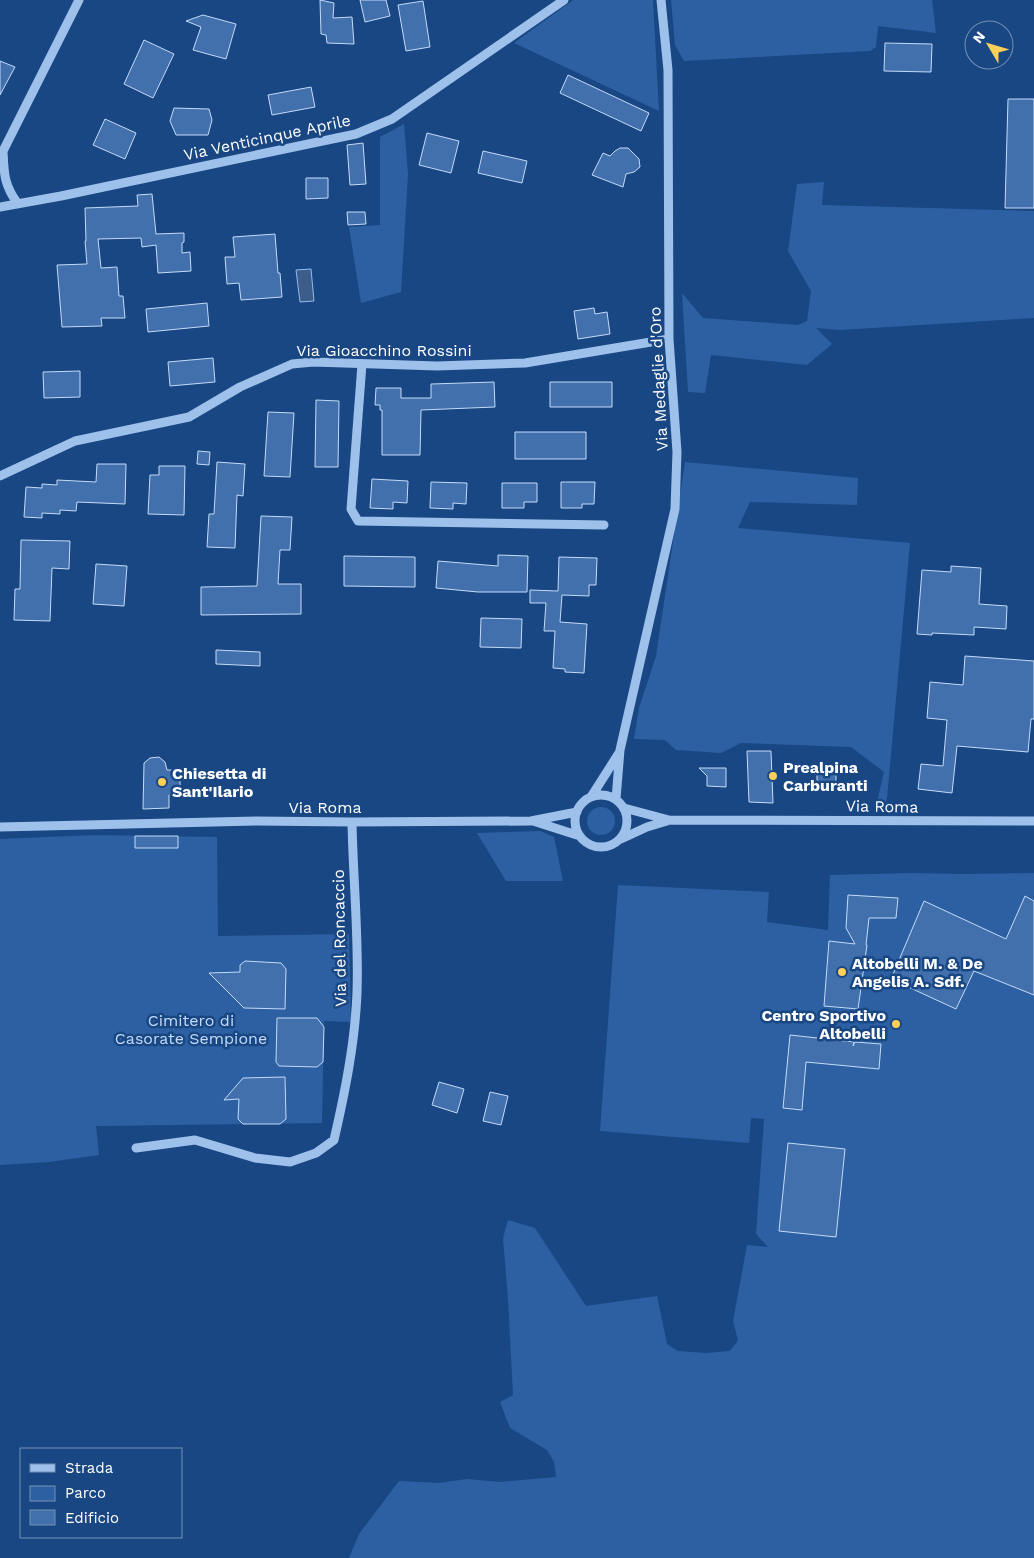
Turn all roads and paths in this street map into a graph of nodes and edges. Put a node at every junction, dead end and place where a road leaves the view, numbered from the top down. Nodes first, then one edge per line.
1 (79, 0) edge
2 (564, 0) edge
3 (661, 0) edge
4 (2, 153) edge
5 (18, 204) junction
6 (0, 207) edge
7 (669, 339) junction
8 (362, 364) junction
9 (0, 476) edge
10 (604, 526) dead end
11 (620, 750) junction
12 (590, 797) junction
13 (616, 799) junction
14 (624, 808) junction
15 (577, 812) junction
16 (530, 820) junction
17 (669, 820) junction
18 (1034, 821) edge
19 (352, 822) junction
20 (0, 827) edge
21 (580, 836) junction
22 (619, 840) junction
23 (136, 1148) dead end

1 - 4 street
2 - 5 street, Via Venticinque Aprile
3 - 7 street, Via Medaglie d'Oro
4 - 5 street
5 - 6 street, Via Venticinque Aprile
7 - 8 street, Via Gioacchino Rossini
7 - 11 street, Via Medaglie d'Oro
8 - 9 street, Via Gioacchino Rossini
8 - 10 street
11 - 12 street, Via Medaglie d'Oro
11 - 13 street, Via Medaglie d'Oro
12 - 13 street
12 - 15 street
13 - 14 street
14 - 17 street, Via Roma
14 - 22 street
15 - 16 street, Via Roma
15 - 21 street
16 - 19 street, Via Roma
16 - 21 street, Via Roma
17 - 18 street, Via Roma
17 - 22 street, Via Roma
19 - 20 street, Via Roma
19 - 23 street, Via del Roncaccio
21 - 22 street, Via Roma

